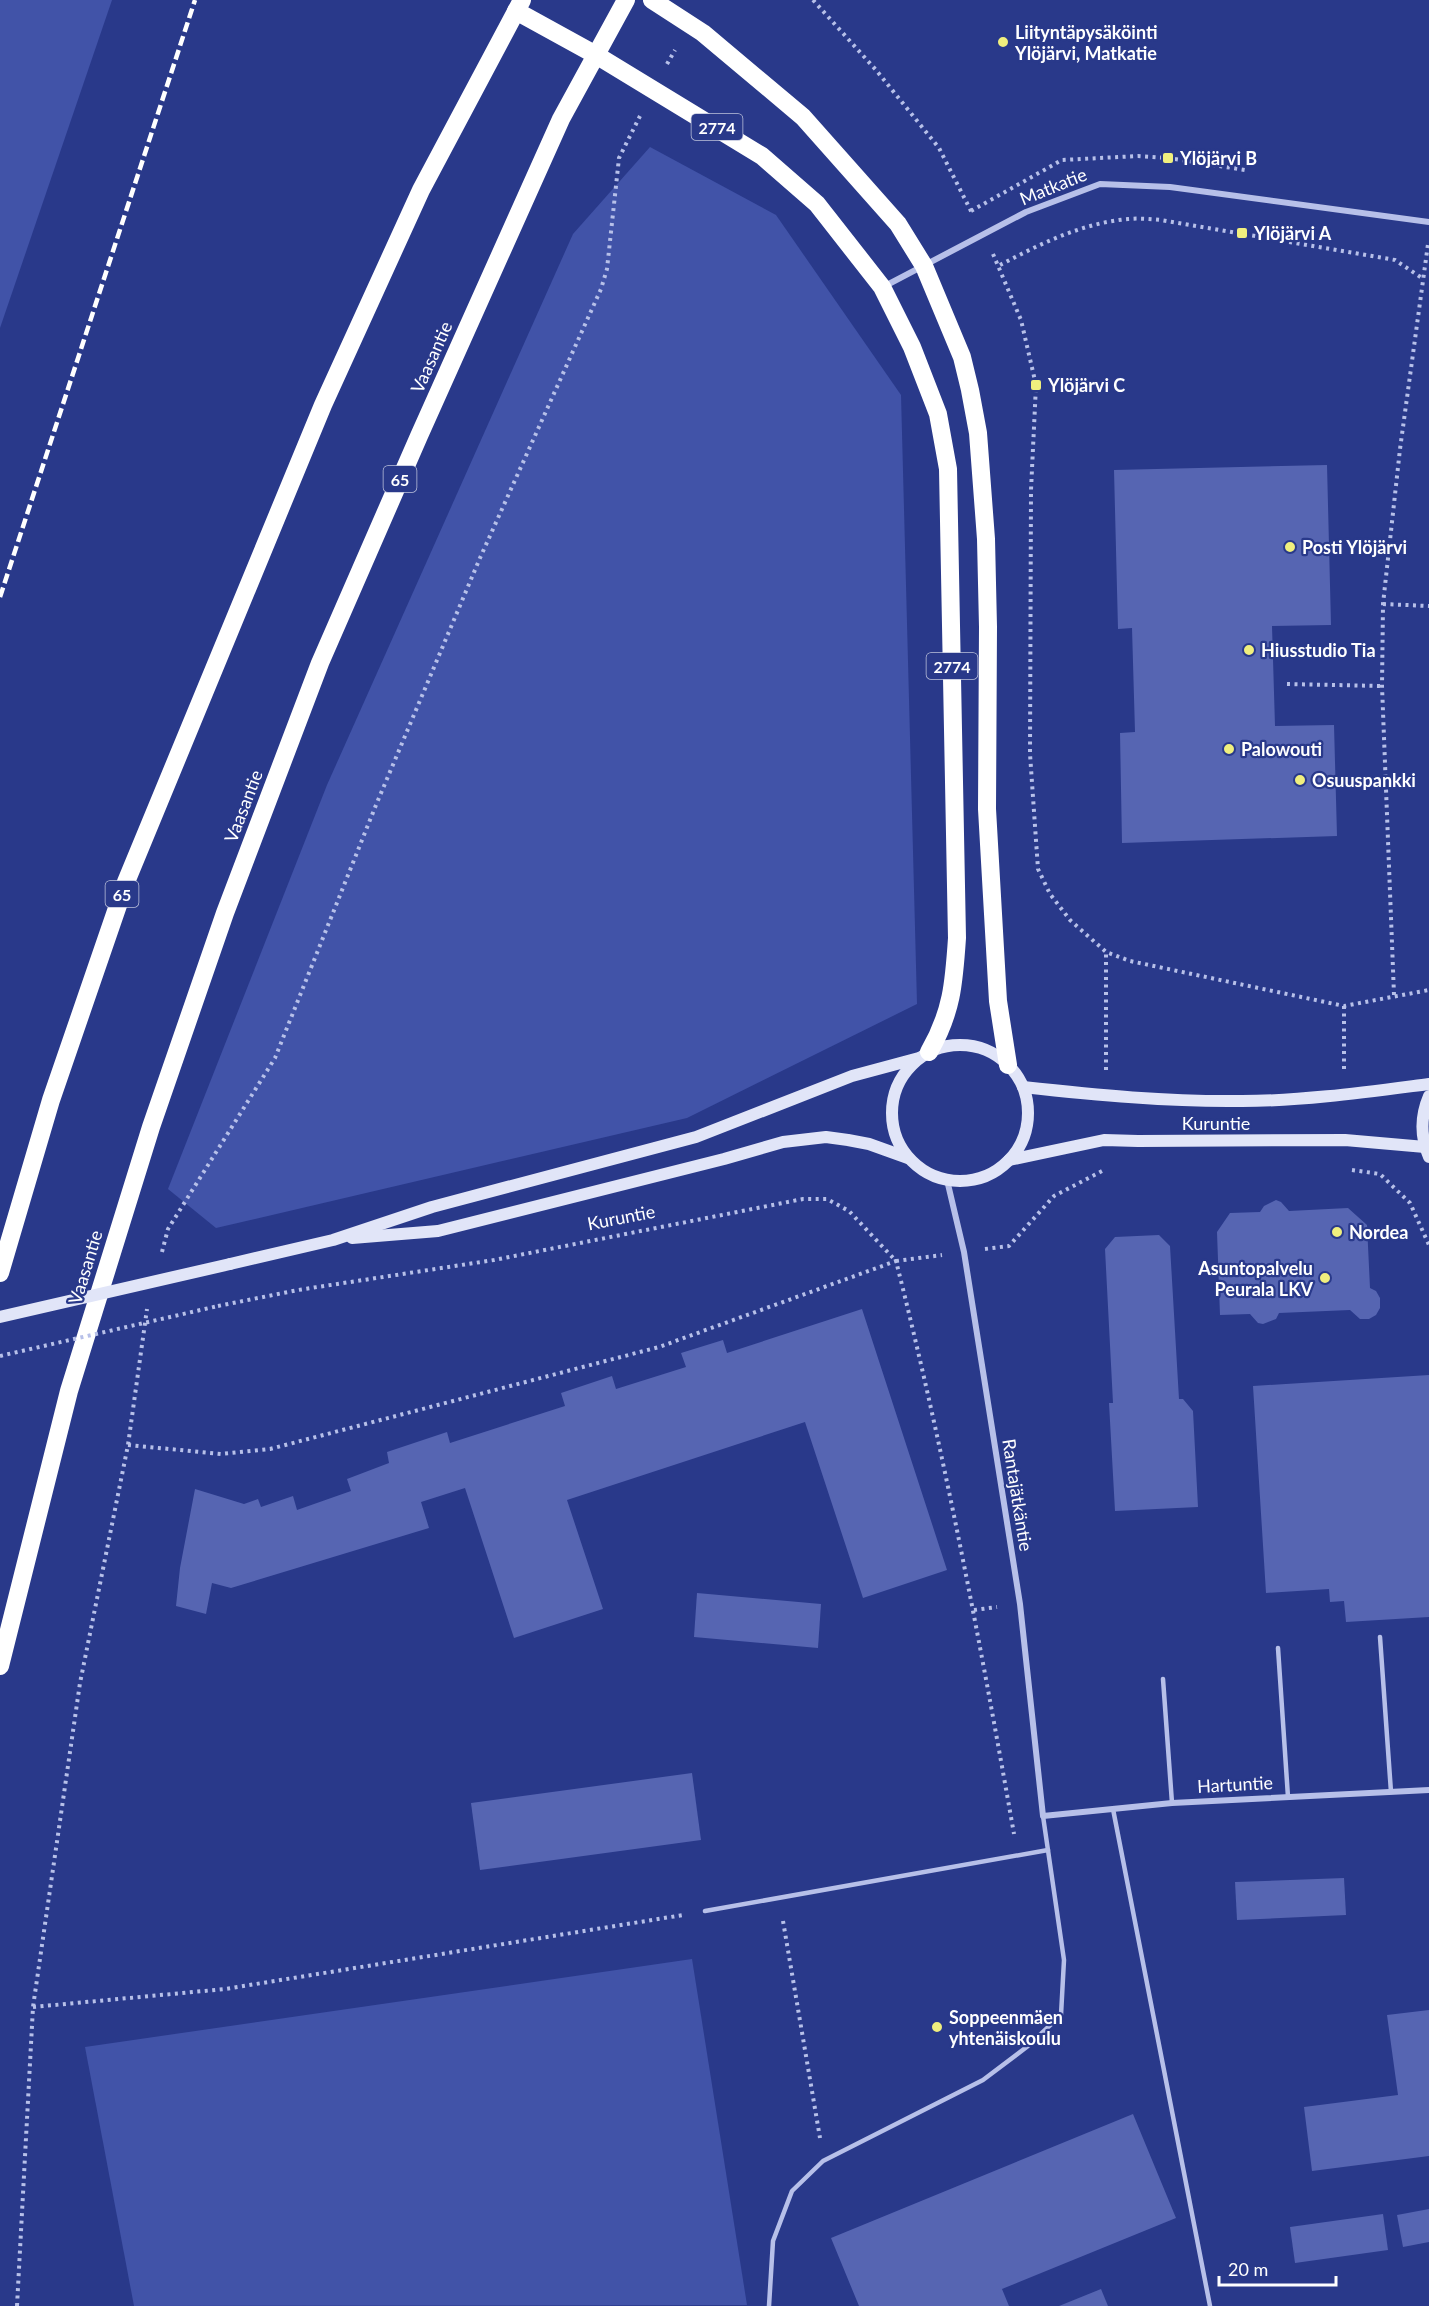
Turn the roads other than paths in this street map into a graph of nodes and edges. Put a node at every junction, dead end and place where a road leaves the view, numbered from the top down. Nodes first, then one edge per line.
1 (626, 0) edge
2 (652, 0) edge
3 (519, 5) edge
4 (597, 55) junction
5 (1429, 222) edge
6 (924, 266) junction
7 (882, 287) junction
8 (924, 1055) junction
9 (1008, 1065) junction
10 (1429, 1084) edge
11 (1023, 1087) junction
12 (1429, 1096) edge
13 (1427, 1152) edge
14 (908, 1158) junction
15 (1009, 1161) junction
16 (947, 1180) junction
17 (333, 1240) junction
18 (0, 1273) edge
19 (0, 1317) edge
20 (1380, 1637) dead end
21 (1278, 1648) dead end
22 (0, 1666) edge
23 (1163, 1679) dead end
24 (1429, 1790) edge
25 (1391, 1792) junction
26 (1288, 1797) junction
27 (1172, 1803) junction
28 (1113, 1809) junction
29 (1043, 1816) junction
30 (1048, 1850) junction
31 (705, 1911) road end
32 (769, 2306) edge
33 (1210, 2306) edge

1 - 4 highway, Vaasantie / 65
2 - 6 highway, 2774
3 - 4 highway, 2774
3 - 18 highway, 65
4 - 7 highway, 2774
4 - 22 highway, Vaasantie / 65
5 - 6 street, Matkatie
6 - 7 street, Matkatie
6 - 9 highway, 2774
7 - 8 highway, 2774
8 - 9 main road
8 - 14 main road
8 - 17 main road, Kuruntie
9 - 11 main road
10 - 11 main road, Kuruntie
11 - 15 main road
12 - 13 main road
13 - 15 main road, Kuruntie
14 - 16 main road
14 - 17 main road, Kuruntie
15 - 16 main road
16 - 29 street, Rantajätkäntie
17 - 19 main road, Kuruntie, bridge
20 - 25 lane
21 - 26 lane
23 - 27 lane
24 - 25 street, Hartuntie
25 - 26 street, Hartuntie
26 - 27 street, Hartuntie
27 - 28 street, Hartuntie
28 - 29 street, Hartuntie
28 - 33 lane
29 - 30 lane
30 - 31 lane
30 - 32 lane

